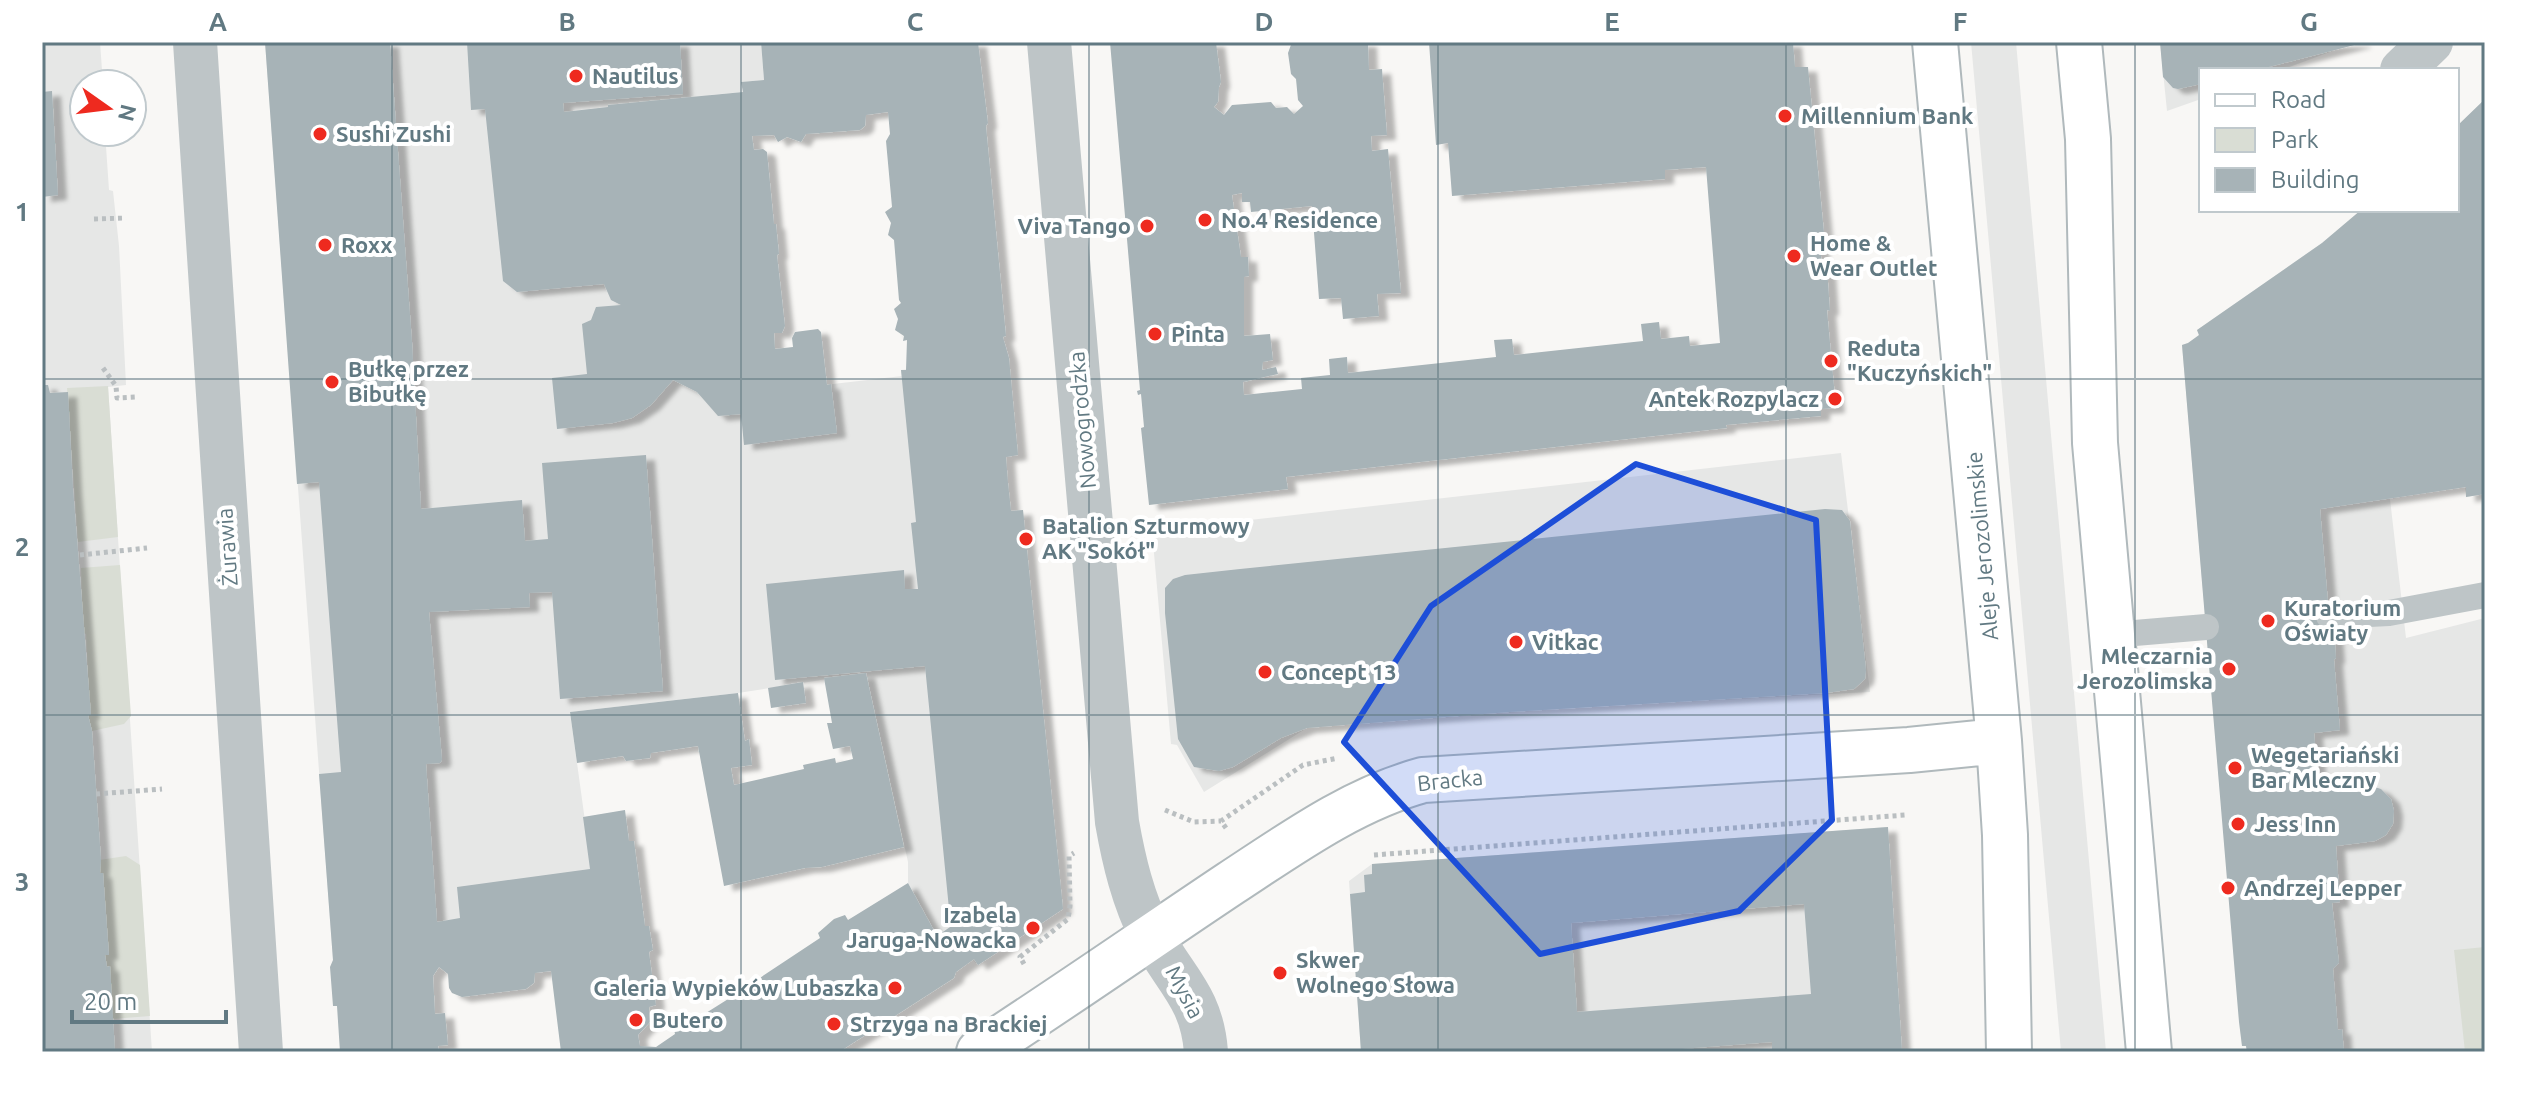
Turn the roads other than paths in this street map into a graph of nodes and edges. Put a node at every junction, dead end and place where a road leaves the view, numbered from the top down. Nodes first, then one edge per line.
1 (195, 42) edge
2 (1049, 42) edge
3 (1935, 42) edge
4 (2079, 42) edge
5 (2431, 42) edge
6 (2404, 68) edge
7 (2485, 595) edge
8 (2329, 616) dead end
9 (2206, 627) dead end
10 (2111, 635) junction
11 (1999, 741) junction
12 (1152, 936) junction
13 (261, 1052) edge
14 (979, 1052) edge
15 (1206, 1052) edge
16 (2009, 1052) edge
17 (2149, 1052) edge

1 - 13 street, Żurawia
2 - 12 street, Nowogrodzka
3 - 11 main road, Aleje Jerozolimskie
4 - 10 main road
5 - 6 street
7 - 8 lane
9 - 10 lane
10 - 17 main road
11 - 12 main road, Bracka
11 - 16 main road, Aleje Jerozolimskie
12 - 14 main road, Bracka
12 - 15 street, Mysia

